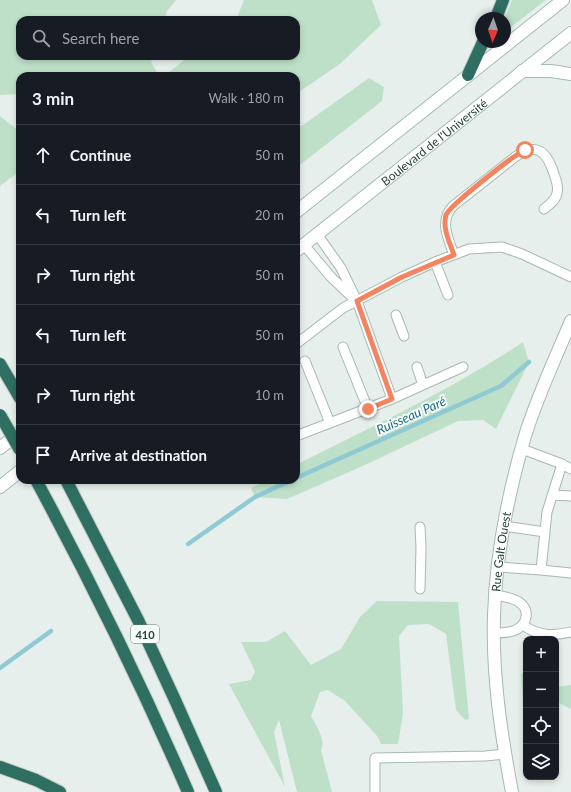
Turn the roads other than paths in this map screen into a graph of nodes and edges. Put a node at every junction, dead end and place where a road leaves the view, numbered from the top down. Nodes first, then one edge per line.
1 (504, 0) edge
2 (563, 0) edge
3 (499, 12) edge
4 (571, 33) edge
5 (480, 48) edge
6 (522, 71) junction
7 (571, 74) edge
8 (468, 75) junction
9 (300, 209) edge
10 (544, 209) dead end
11 (317, 234) junction
12 (300, 248) edge
13 (454, 255) junction
14 (435, 262) junction
15 (571, 277) edge
16 (448, 295) dead end
17 (357, 301) junction
18 (396, 315) dead end
19 (571, 321) edge
20 (404, 336) dead end
21 (300, 341) edge
22 (343, 347) dead end
23 (305, 361) dead end
24 (0, 364) edge
25 (417, 367) dead end
26 (463, 367) dead end
27 (423, 385) junction
28 (16, 391) edge
29 (392, 399) junction
30 (368, 409) junction
31 (0, 415) edge
32 (330, 423) junction
33 (300, 434) edge
34 (16, 435) edge
35 (16, 443) edge
36 (0, 448) edge
37 (522, 449) junction
38 (562, 464) junction
39 (571, 470) edge
40 (16, 474) edge
41 (38, 484) edge
42 (68, 484) edge
43 (0, 487) edge
44 (552, 494) junction
45 (571, 496) edge
46 (504, 526) junction
47 (420, 527) dead end
48 (545, 532) junction
49 (498, 567) junction
50 (541, 570) junction
51 (571, 572) edge
52 (420, 589) dead end
53 (495, 595) junction
54 (523, 625) junction
55 (571, 632) edge
56 (494, 633) junction
57 (505, 754) junction
58 (0, 767) edge
59 (60, 792) edge
60 (188, 792) edge
61 (216, 792) edge
62 (375, 792) edge
63 (512, 792) edge

1 - 3 highway
2 - 8 main road
4 - 6 main road, Boulevard de l'Université
5 - 8 highway
6 - 7 main road
6 - 11 main road, Boulevard de l'Université
8 - 9 main road
10 - 13 lane
11 - 12 main road, Boulevard de l'Université
11 - 17 lane
12 - 17 lane
13 - 14 lane
13 - 15 lane
14 - 16 lane
14 - 17 lane
17 - 21 lane
17 - 29 lane
18 - 20 lane
19 - 37 main road, Rue Galt Ouest
22 - 30 lane
23 - 32 lane
24 - 28 highway
25 - 27 lane
26 - 27 lane
27 - 29 lane
29 - 30 lane
30 - 32 lane
31 - 35 highway, bridge
32 - 33 lane
34 - 36 main road
37 - 38 lane
37 - 46 main road, Rue Galt Ouest
38 - 39 lane
38 - 44 lane
40 - 43 main road
41 - 60 highway, 410
42 - 61 highway, 410
44 - 45 lane
44 - 48 lane
46 - 48 lane
46 - 49 main road, Rue Galt Ouest
47 - 52 lane
48 - 50 lane
49 - 50 lane
49 - 53 main road, Rue Galt Ouest
50 - 51 lane
53 - 54 lane
53 - 56 main road, Rue Galt Ouest
54 - 55 lane
54 - 56 lane
56 - 57 main road, Rue Galt Ouest
57 - 62 lane
57 - 63 main road, Rue Galt Ouest
58 - 59 highway

